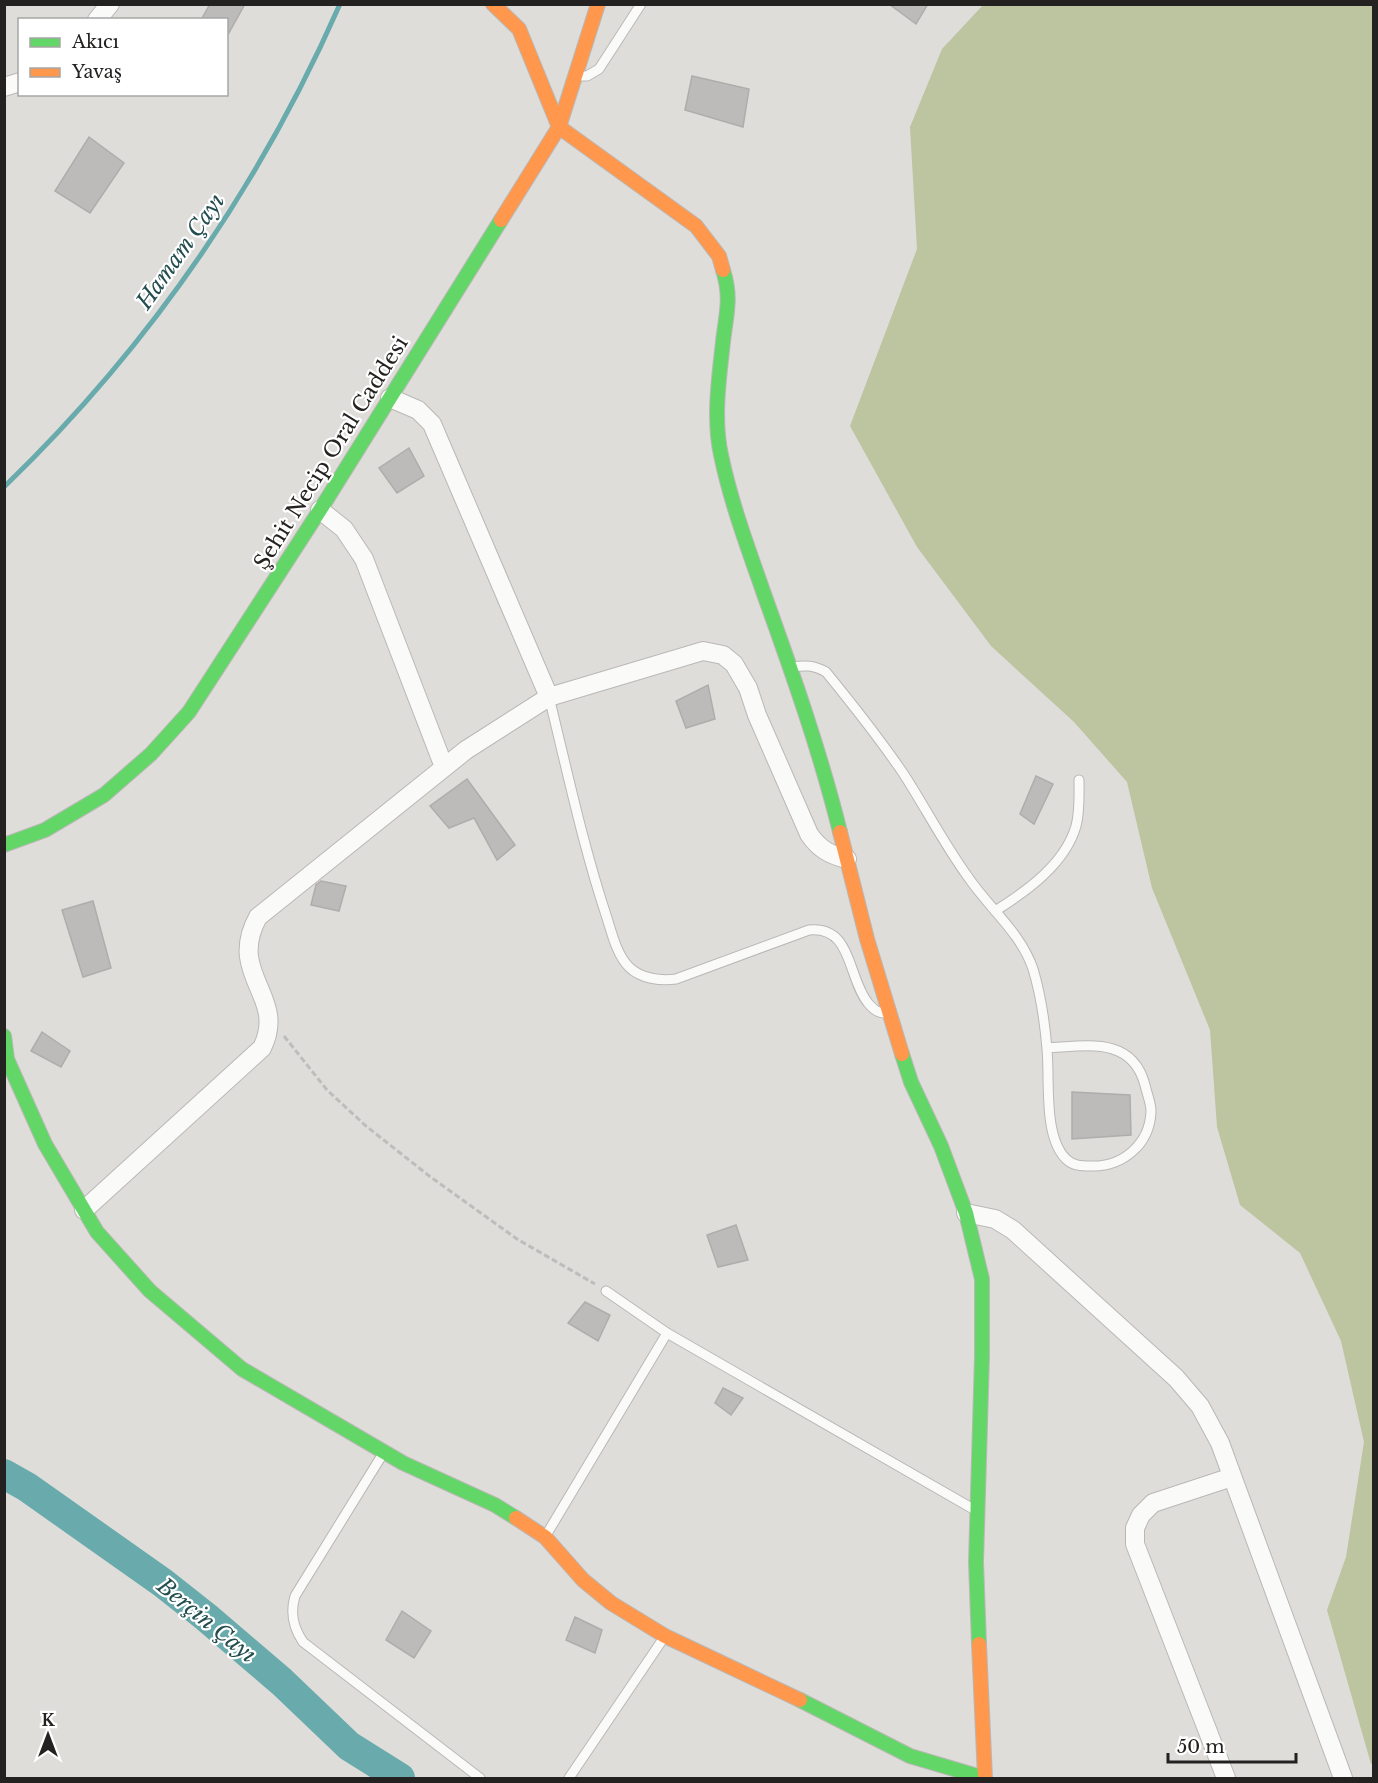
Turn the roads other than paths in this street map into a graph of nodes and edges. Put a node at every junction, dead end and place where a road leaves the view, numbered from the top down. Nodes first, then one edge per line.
1 (110, 4) edge
2 (493, 4) edge
3 (598, 4) edge
4 (641, 4) edge
5 (100, 18) edge
6 (575, 76) junction
7 (559, 127) junction
8 (390, 398) junction
9 (320, 510) junction
10 (790, 668) junction
11 (549, 697) junction
12 (444, 767) junction
13 (1080, 780) dead end
14 (4, 845) edge
15 (847, 859) junction
16 (994, 911) junction
17 (890, 1013) junction
18 (4, 1036) edge
19 (1047, 1048) junction
20 (84, 1210) junction
21 (966, 1213) junction
22 (606, 1291) road end
23 (667, 1333) junction
24 (384, 1452) junction
25 (1232, 1477) junction
26 (977, 1511) junction
27 (545, 1537) junction
28 (664, 1636) junction
29 (480, 1779) edge
30 (569, 1779) edge
31 (985, 1779) edge
32 (1226, 1779) edge
33 (1343, 1779) edge

1 - 5 street
2 - 7 street
3 - 6 street, Şehit Necip Oral Caddesi
4 - 6 lane
6 - 7 street, Şehit Necip Oral Caddesi
7 - 8 street, Şehit Necip Oral Caddesi
7 - 10 street
8 - 9 street, Şehit Necip Oral Caddesi
8 - 11 street
9 - 12 street
9 - 14 street, Şehit Necip Oral Caddesi
10 - 15 street
10 - 16 lane
11 - 12 street
11 - 15 street
11 - 17 lane
12 - 20 street
13 - 16 lane
15 - 17 street
16 - 19 lane
17 - 21 street
18 - 20 street
19 - 19 lane
20 - 24 street
21 - 25 street
21 - 26 street
22 - 23 lane
23 - 26 lane
23 - 27 lane
24 - 27 street
24 - 29 lane
25 - 32 street
25 - 33 street
26 - 31 street
27 - 28 street
28 - 30 lane
28 - 31 street

